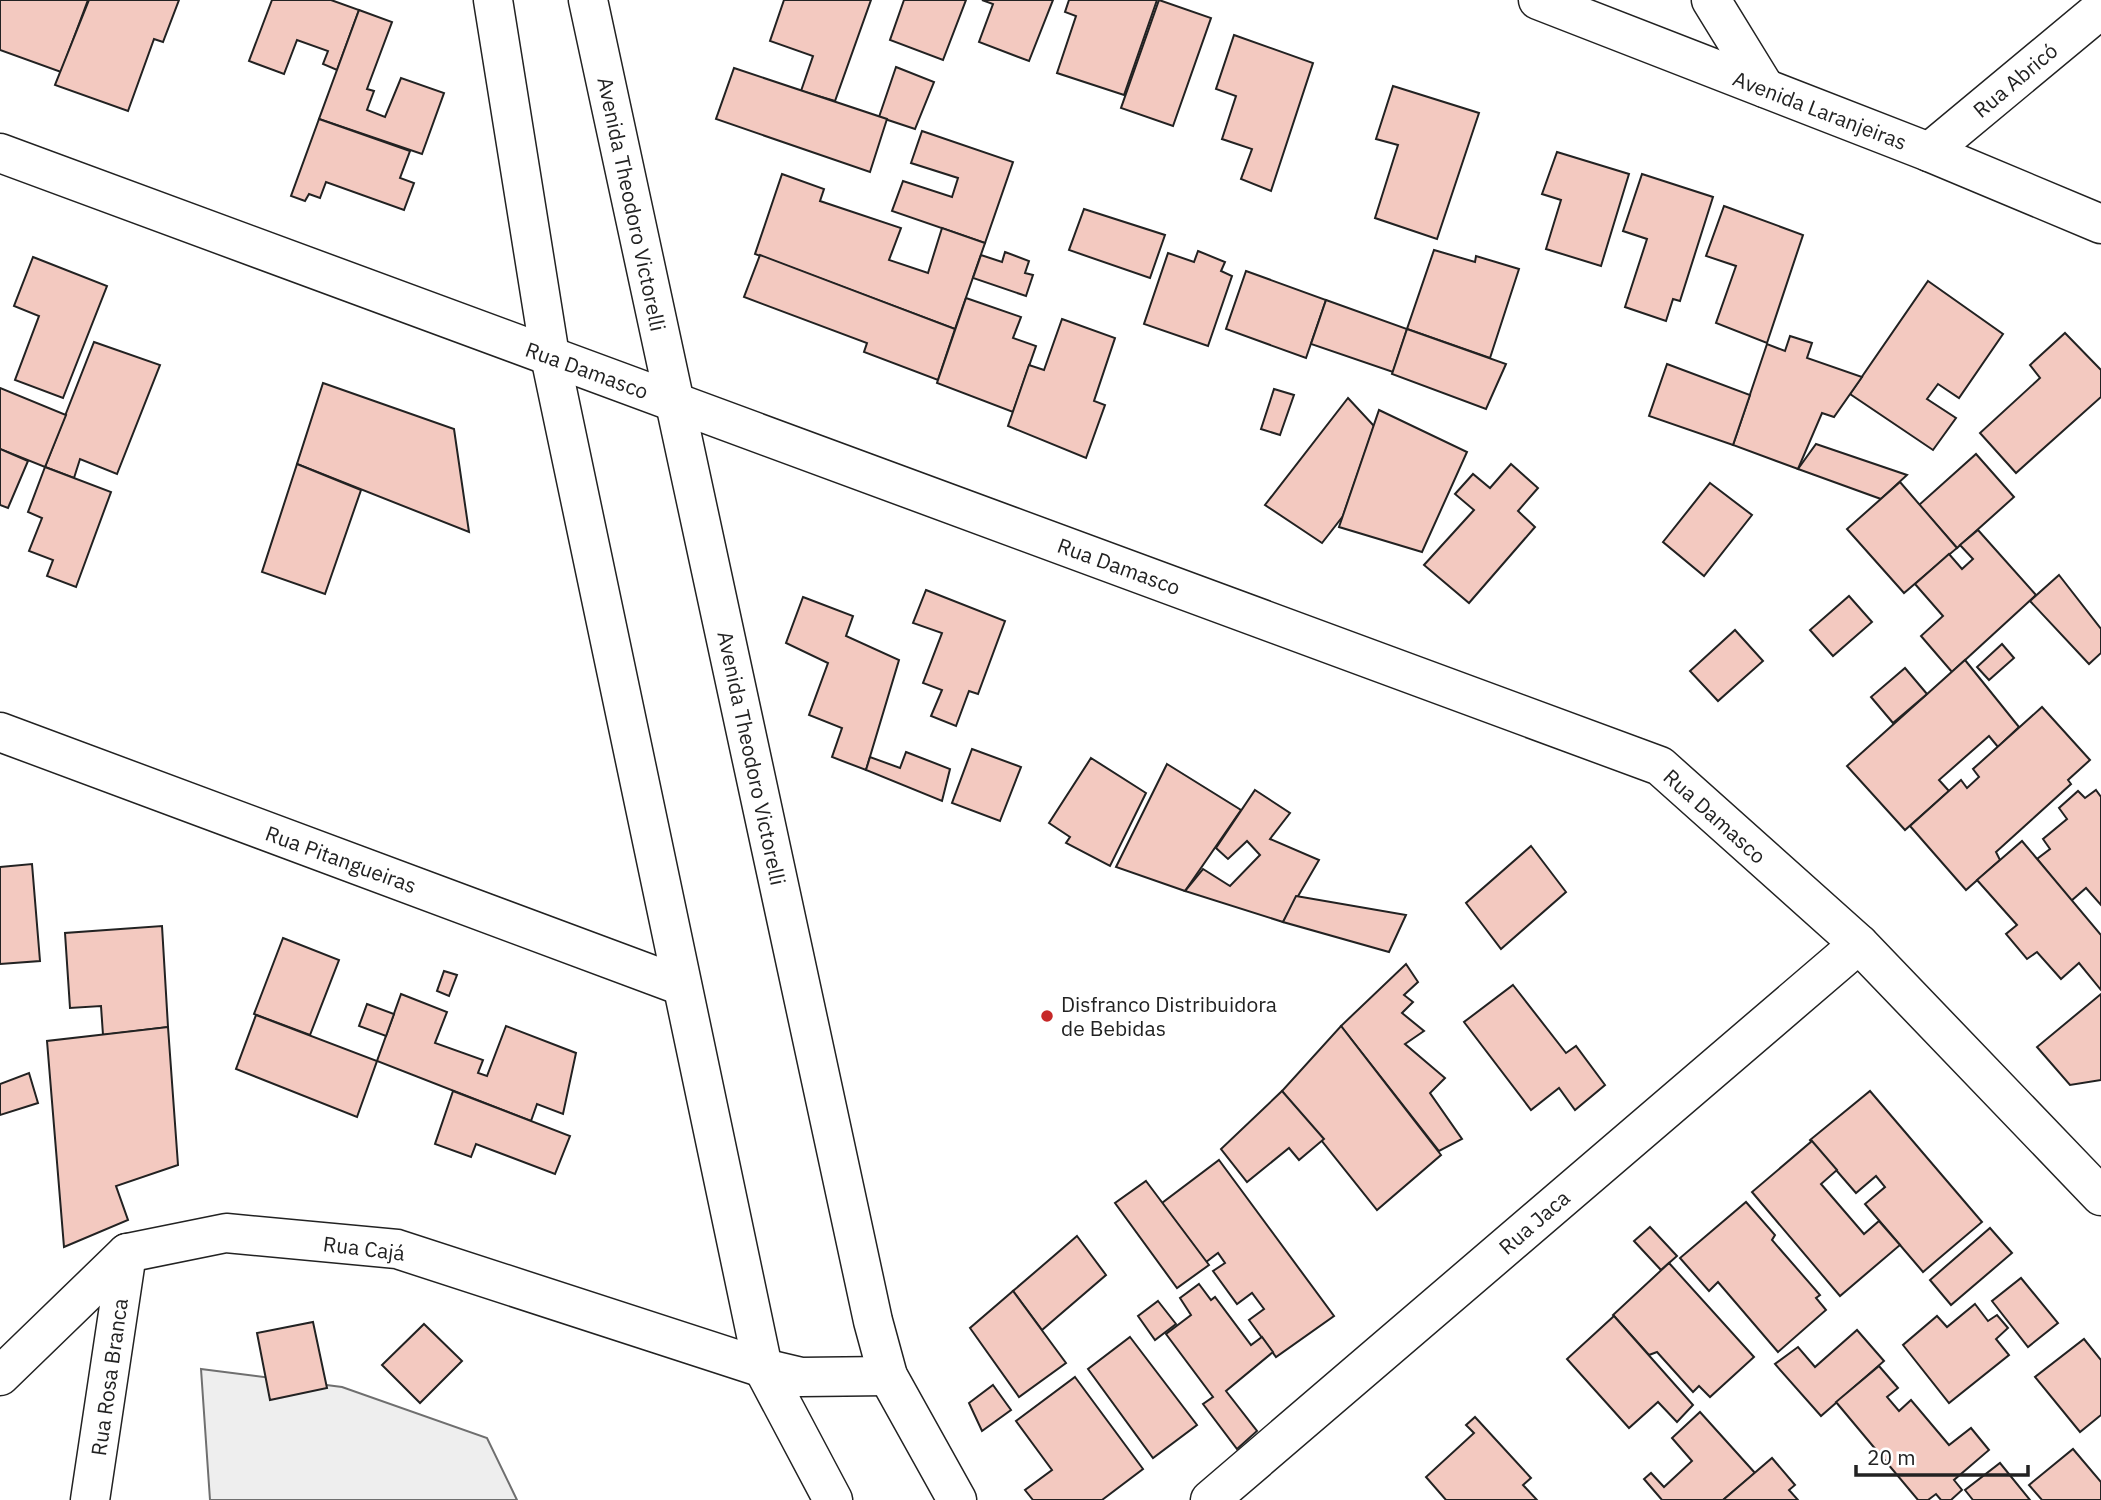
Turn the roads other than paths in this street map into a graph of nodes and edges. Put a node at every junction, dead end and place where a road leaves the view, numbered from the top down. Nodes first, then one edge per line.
1 (493, 0) edge
2 (588, 0) edge
3 (1538, 0) edge
4 (1711, 0) edge
5 (2101, 9) edge
6 (1605, 11) edge
7 (1765, 88) junction
8 (1929, 152) junction
9 (0, 153) edge
10 (2101, 224) edge
11 (550, 356) junction
12 (675, 402) junction
13 (0, 732) edge
14 (1859, 943) junction
15 (682, 986) junction
16 (2096, 1180) edge
17 (127, 1253) junction
18 (763, 1368) junction
19 (0, 1376) edge
20 (888, 1376) junction
21 (90, 1500) edge
22 (833, 1500) edge
23 (957, 1500) edge
24 (1210, 1500) edge

1 - 11 street
2 - 12 street, Avenida Theodoro Victorelli
3 - 6 street, Avenida Laranjeiras
4 - 7 street
5 - 8 street, Rua Abricó
6 - 7 street, Avenida Laranjeiras
7 - 8 street, Avenida Laranjeiras
8 - 10 street, Avenida Laranjeiras
9 - 11 street, Rua Damasco
11 - 12 street, Rua Damasco
11 - 15 street
12 - 14 street, Rua Damasco
12 - 20 street, Avenida Theodoro Victorelli
13 - 15 street, Rua Pitangueiras
14 - 16 street, Rua Damasco
14 - 24 street, Rua Jaca
15 - 18 street
17 - 18 street, Rua Cajá
17 - 19 street
17 - 21 street, Rua Rosa Branca
18 - 20 street, Rua Cajá
18 - 22 street
20 - 23 street, Avenida Theodoro Victorelli

